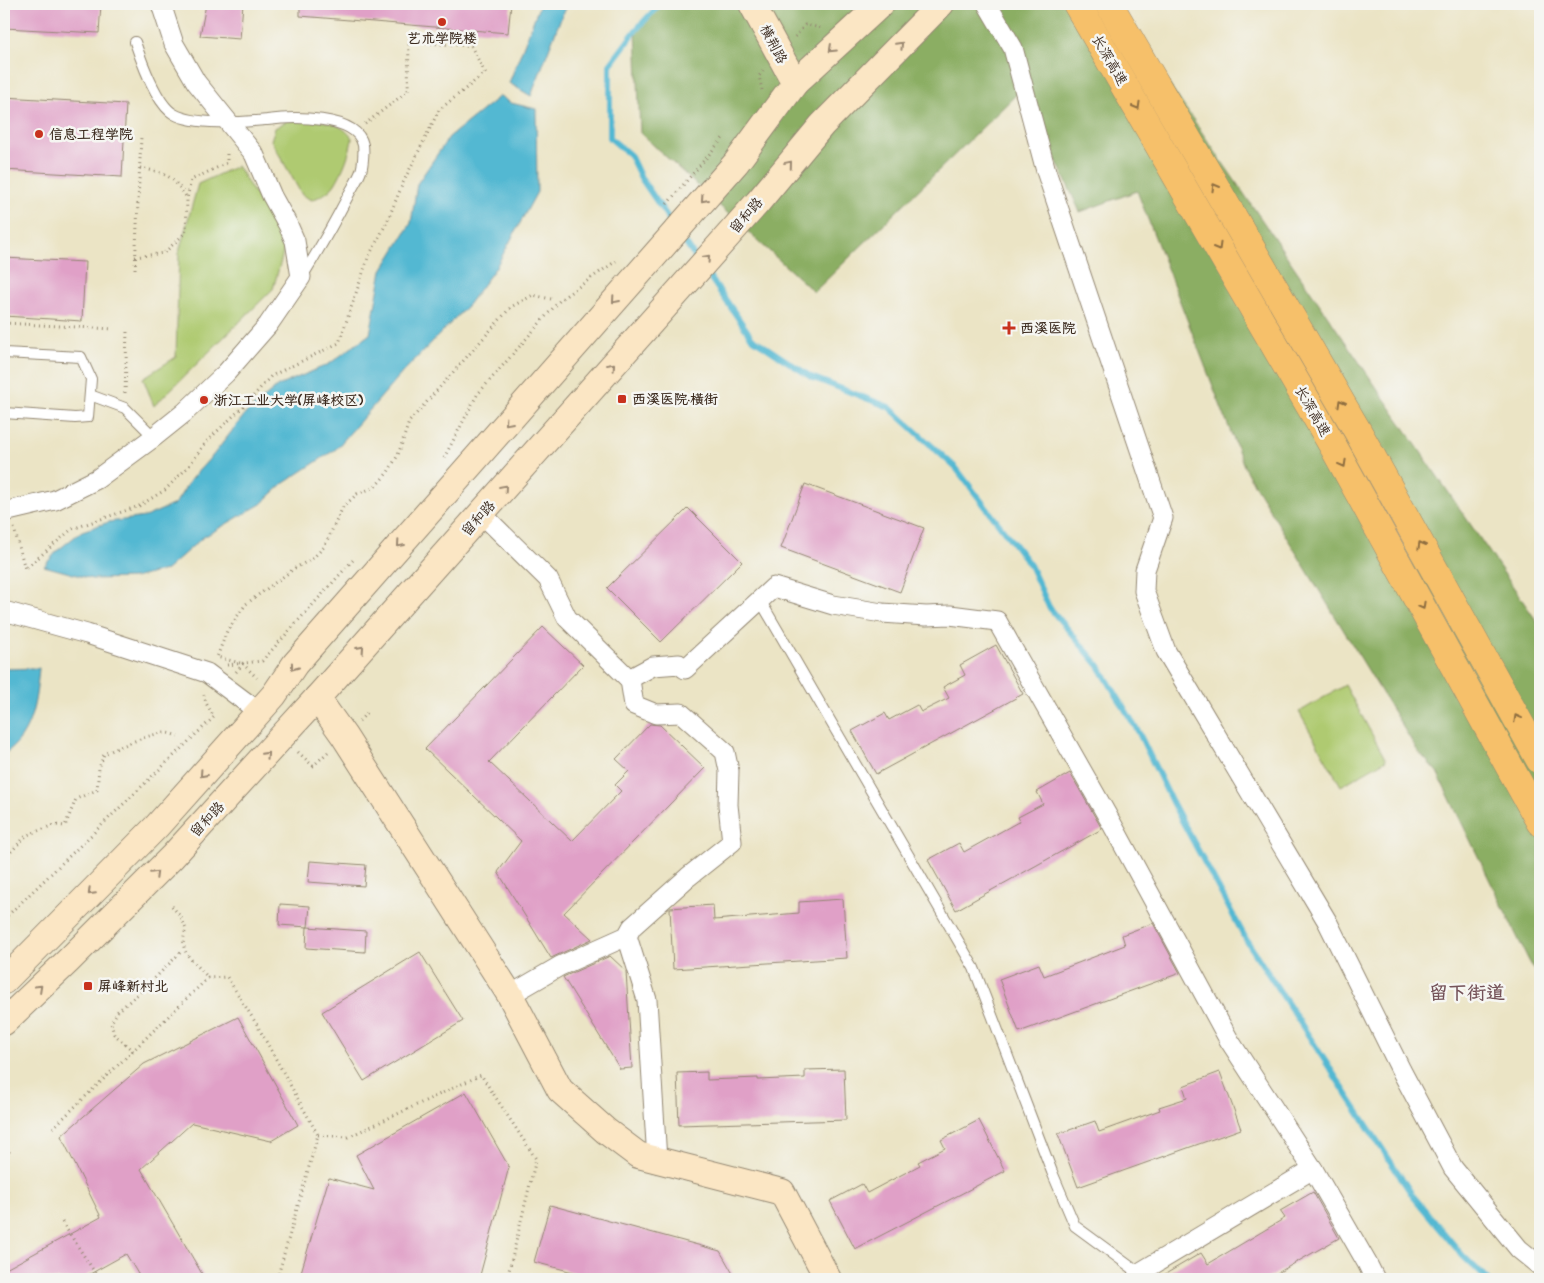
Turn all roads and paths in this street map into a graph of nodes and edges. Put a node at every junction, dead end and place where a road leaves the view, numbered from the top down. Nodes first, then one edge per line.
1 (161, 4) edge
2 (752, 4) edge
3 (881, 4) edge
4 (941, 4) edge
5 (987, 4) edge
6 (1077, 4) edge
7 (1108, 4) edge
8 (135, 42) dead end
9 (759, 76) dead end
10 (795, 83) junction
11 (763, 92) dead end
12 (230, 123) junction
13 (354, 131) junction
14 (726, 136) dead end
15 (141, 137) dead end
16 (140, 168) junction
17 (682, 186) dead end
18 (188, 199) junction
19 (135, 257) junction
20 (619, 258) dead end
21 (134, 269) dead end
22 (301, 277) junction
23 (551, 298) dead end
24 (4, 323) edge
25 (113, 329) dead end
26 (128, 331) dead end
27 (4, 353) edge
28 (90, 395) junction
29 (125, 408) junction
30 (4, 413) edge
31 (154, 437) junction
32 (442, 461) dead end
33 (7, 511) edge
34 (481, 513) junction
35 (356, 557) dead end
36 (760, 600) junction
37 (4, 611) edge
38 (629, 679) junction
39 (318, 698) junction
40 (206, 703) dead end
41 (259, 712) junction
42 (178, 736) dead end
43 (1540, 760) edge
44 (1540, 822) edge
45 (4, 859) edge
46 (172, 906) dead end
47 (4, 919) edge
48 (627, 936) junction
49 (183, 950) junction
50 (208, 978) junction
51 (4, 981) edge
52 (510, 995) junction
53 (4, 1022) edge
54 (133, 1051) junction
55 (53, 1128) dead end
56 (318, 1135) junction
57 (4, 1143) edge
58 (10, 1154) dead end
59 (657, 1160) junction
60 (1313, 1169) junction
61 (62, 1222) dead end
62 (1540, 1266) edge
63 (1138, 1276) edge
64 (99, 1279) edge
65 (277, 1279) edge
66 (506, 1279) edge
67 (828, 1279) edge
68 (1375, 1279) edge

1 - 12 street
2 - 10 main road, 横荆路
3 -> 10 main road
34 -> 4 main road, 留和路
5 - 62 street
6 -> 44 highway, 长深高速
43 -> 7 highway, 长深高速
8 - 12 lane
9 - 11 path
10 -> 41 main road
12 - 13 lane
12 - 18 path
12 - 22 street
13 - 22 lane
13 - 33 path
14 - 17 path
15 - 16 path
16 - 18 path
16 - 19 path
18 - 19 path
19 - 21 path
20 - 32 path
22 - 31 street
23 - 35 path
24 - 25 path
26 - 29 path
27 - 28 lane
28 - 29 lane
28 - 30 lane
29 - 31 lane
31 - 33 street
34 - 38 street
39 -> 34 main road, 留和路
36 - 38 street
36 - 60 street
36 - 63 lane
37 - 41 street
38 - 48 street
39 - 52 main road
53 -> 39 main road, 留和路
40 - 47 path
41 -> 51 main road
42 - 45 path
46 - 49 path
48 - 52 street
48 - 59 street
49 - 50 path
49 - 54 path
50 - 54 path
50 - 56 path
52 - 59 main road
54 - 55 path
56 - 65 path
56 - 66 path
57 - 58 path
59 - 67 main road
60 - 63 street
60 - 68 street
61 - 64 path

